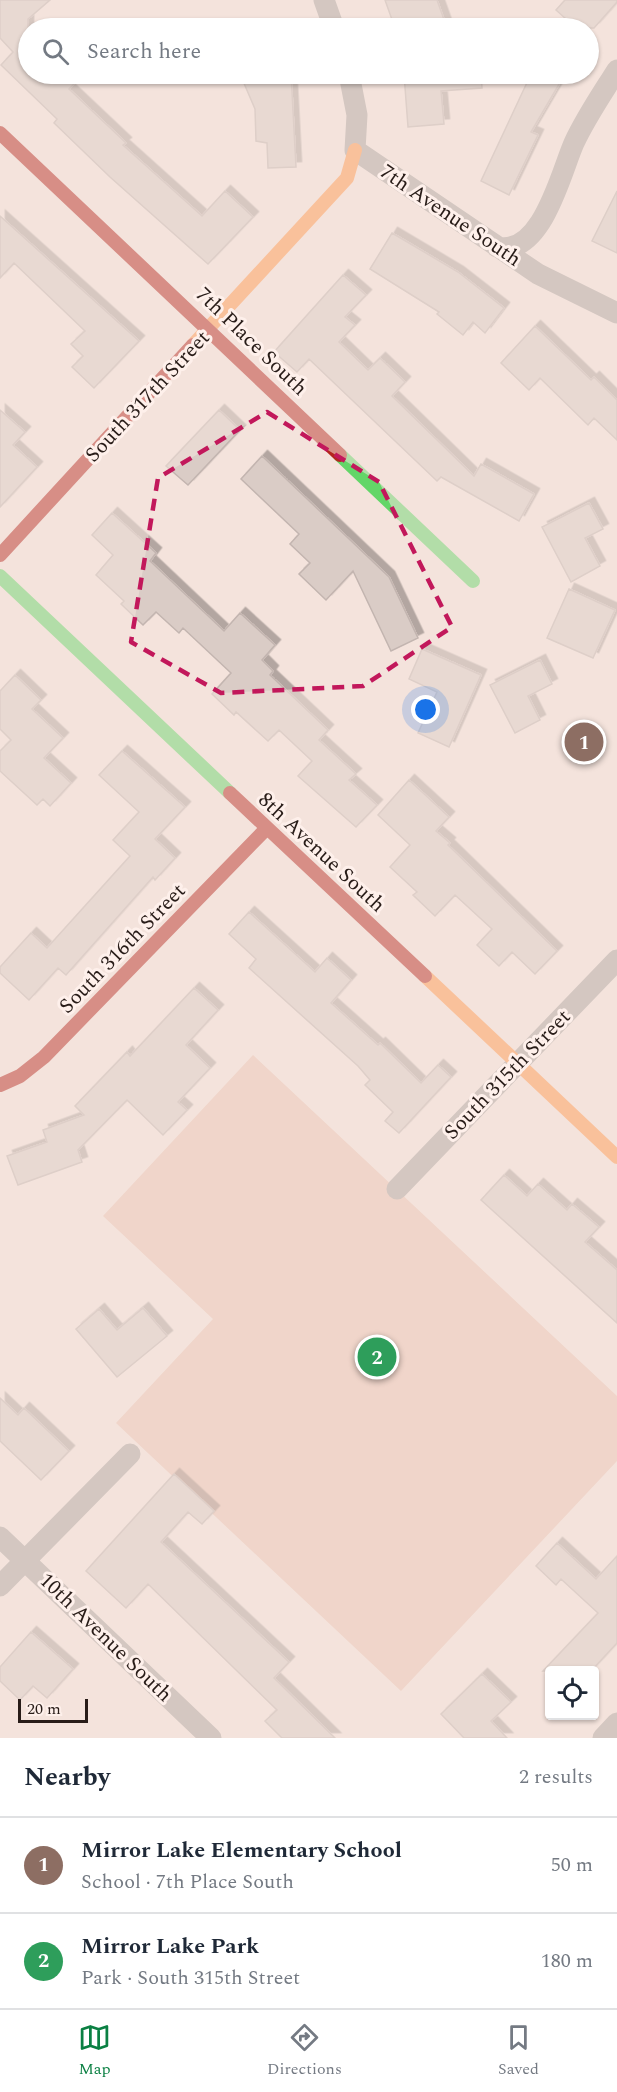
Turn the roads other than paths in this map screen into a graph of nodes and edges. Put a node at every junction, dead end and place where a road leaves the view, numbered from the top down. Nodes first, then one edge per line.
1 (324, 0) edge
2 (330, 18) edge
3 (617, 70) edge
4 (351, 84) edge
5 (0, 133) edge
6 (355, 150) junction
7 (497, 247) junction
8 (617, 313) edge
9 (209, 329) junction
10 (0, 555) edge
11 (0, 576) edge
12 (473, 581) dead end
13 (266, 829) junction
14 (617, 960) edge
15 (517, 1063) junction
16 (0, 1085) edge
17 (617, 1157) edge
18 (397, 1189) dead end
19 (130, 1454) dead end
20 (0, 1537) edge
21 (25, 1560) junction
22 (0, 1586) edge
23 (617, 1723) edge
24 (211, 1738) edge
25 (603, 1738) edge

1 - 2 street
3 - 7 street
4 - 6 street
5 - 9 street, 7th Place South
6 - 7 street, 7th Avenue South
6 - 9 street, South 317th Street
7 - 8 street, 7th Avenue South
9 - 10 street, South 317th Street
9 - 12 street, 7th Place South
11 - 13 street, 8th Avenue South
13 - 15 street, 8th Avenue South
13 - 16 street, South 316th Street
14 - 15 street, South 315th Street
15 - 17 street, 8th Avenue South
15 - 18 street, South 315th Street
19 - 21 street
20 - 21 street, 10th Avenue South
21 - 22 street
21 - 24 street, 10th Avenue South
23 - 25 street

